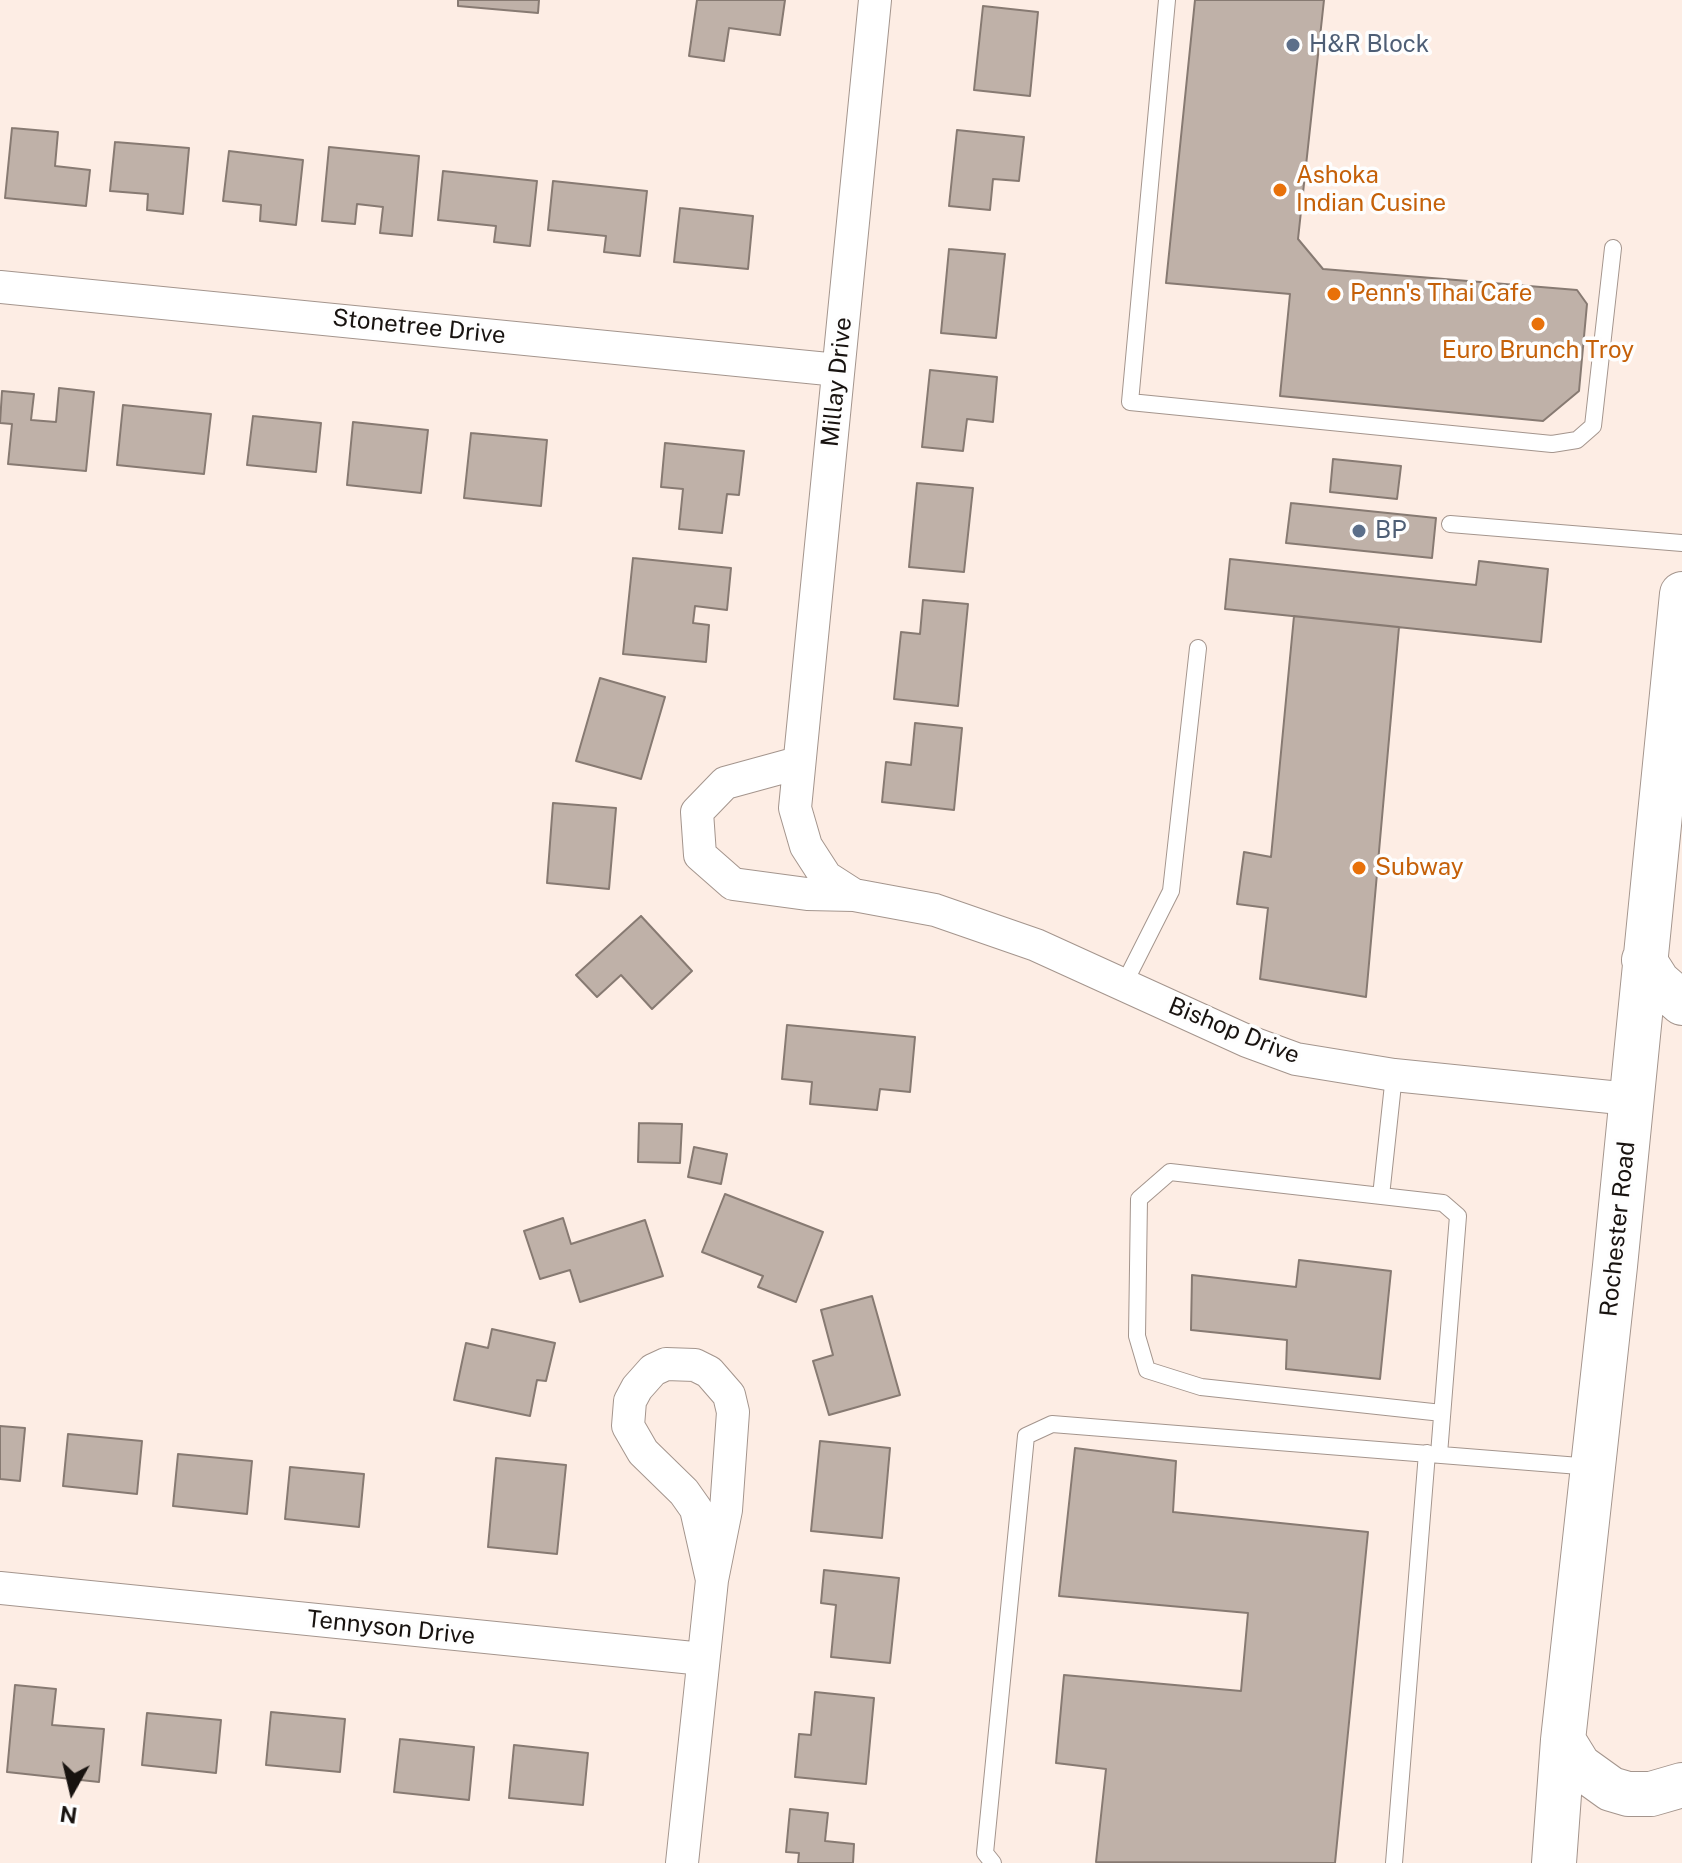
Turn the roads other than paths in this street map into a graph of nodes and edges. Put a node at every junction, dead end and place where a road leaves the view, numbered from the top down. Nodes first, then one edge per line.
1 (875, 0) edge
2 (1167, 0) edge
3 (1613, 248) dead end
4 (0, 287) edge
5 (838, 370) junction
6 (1450, 524) dead end
7 (1682, 543) edge
8 (1682, 594) edge
9 (1198, 648) dead end
10 (798, 763) junction
11 (806, 846) joint
12 (854, 895) junction
13 (1644, 960) junction
14 (1123, 986) junction
15 (1682, 1003) edge
16 (1394, 1075) junction
17 (1630, 1099) junction
18 (1381, 1196) junction
19 (1442, 1413) junction
20 (1433, 1453) junction
21 (1592, 1467) junction
22 (712, 1580) junction
23 (0, 1588) edge
24 (703, 1659) junction
25 (1563, 1740) junction
26 (1682, 1785) edge
27 (682, 1863) edge
28 (993, 1863) edge
29 (1394, 1863) edge
30 (1554, 1863) edge

1 - 5 street, Millay Drive
2 - 3 lane
4 - 5 street, Stonetree Drive
5 - 10 street, Millay Drive
6 - 7 lane
8 - 13 main road, Rochester Road
9 - 14 lane
10 - 11 street, Millay Drive
10 - 12 street, Bishop Drive
11 - 12 street, Bishop Drive
12 - 14 street, Bishop Drive
13 - 15 main road
13 - 17 main road, Rochester Road
14 - 16 street, Bishop Drive
16 - 17 street, Bishop Drive
16 - 18 lane
17 - 21 main road, Rochester Road
18 - 19 lane
18 - 19 lane
19 - 20 lane
20 - 21 lane
20 - 28 lane
20 - 29 lane
21 - 25 main road, Rochester Road
22 - 22 street
22 - 24 street
23 - 24 street, Tennyson Drive
24 - 27 street
25 - 26 main road
25 - 30 main road, Rochester Road

